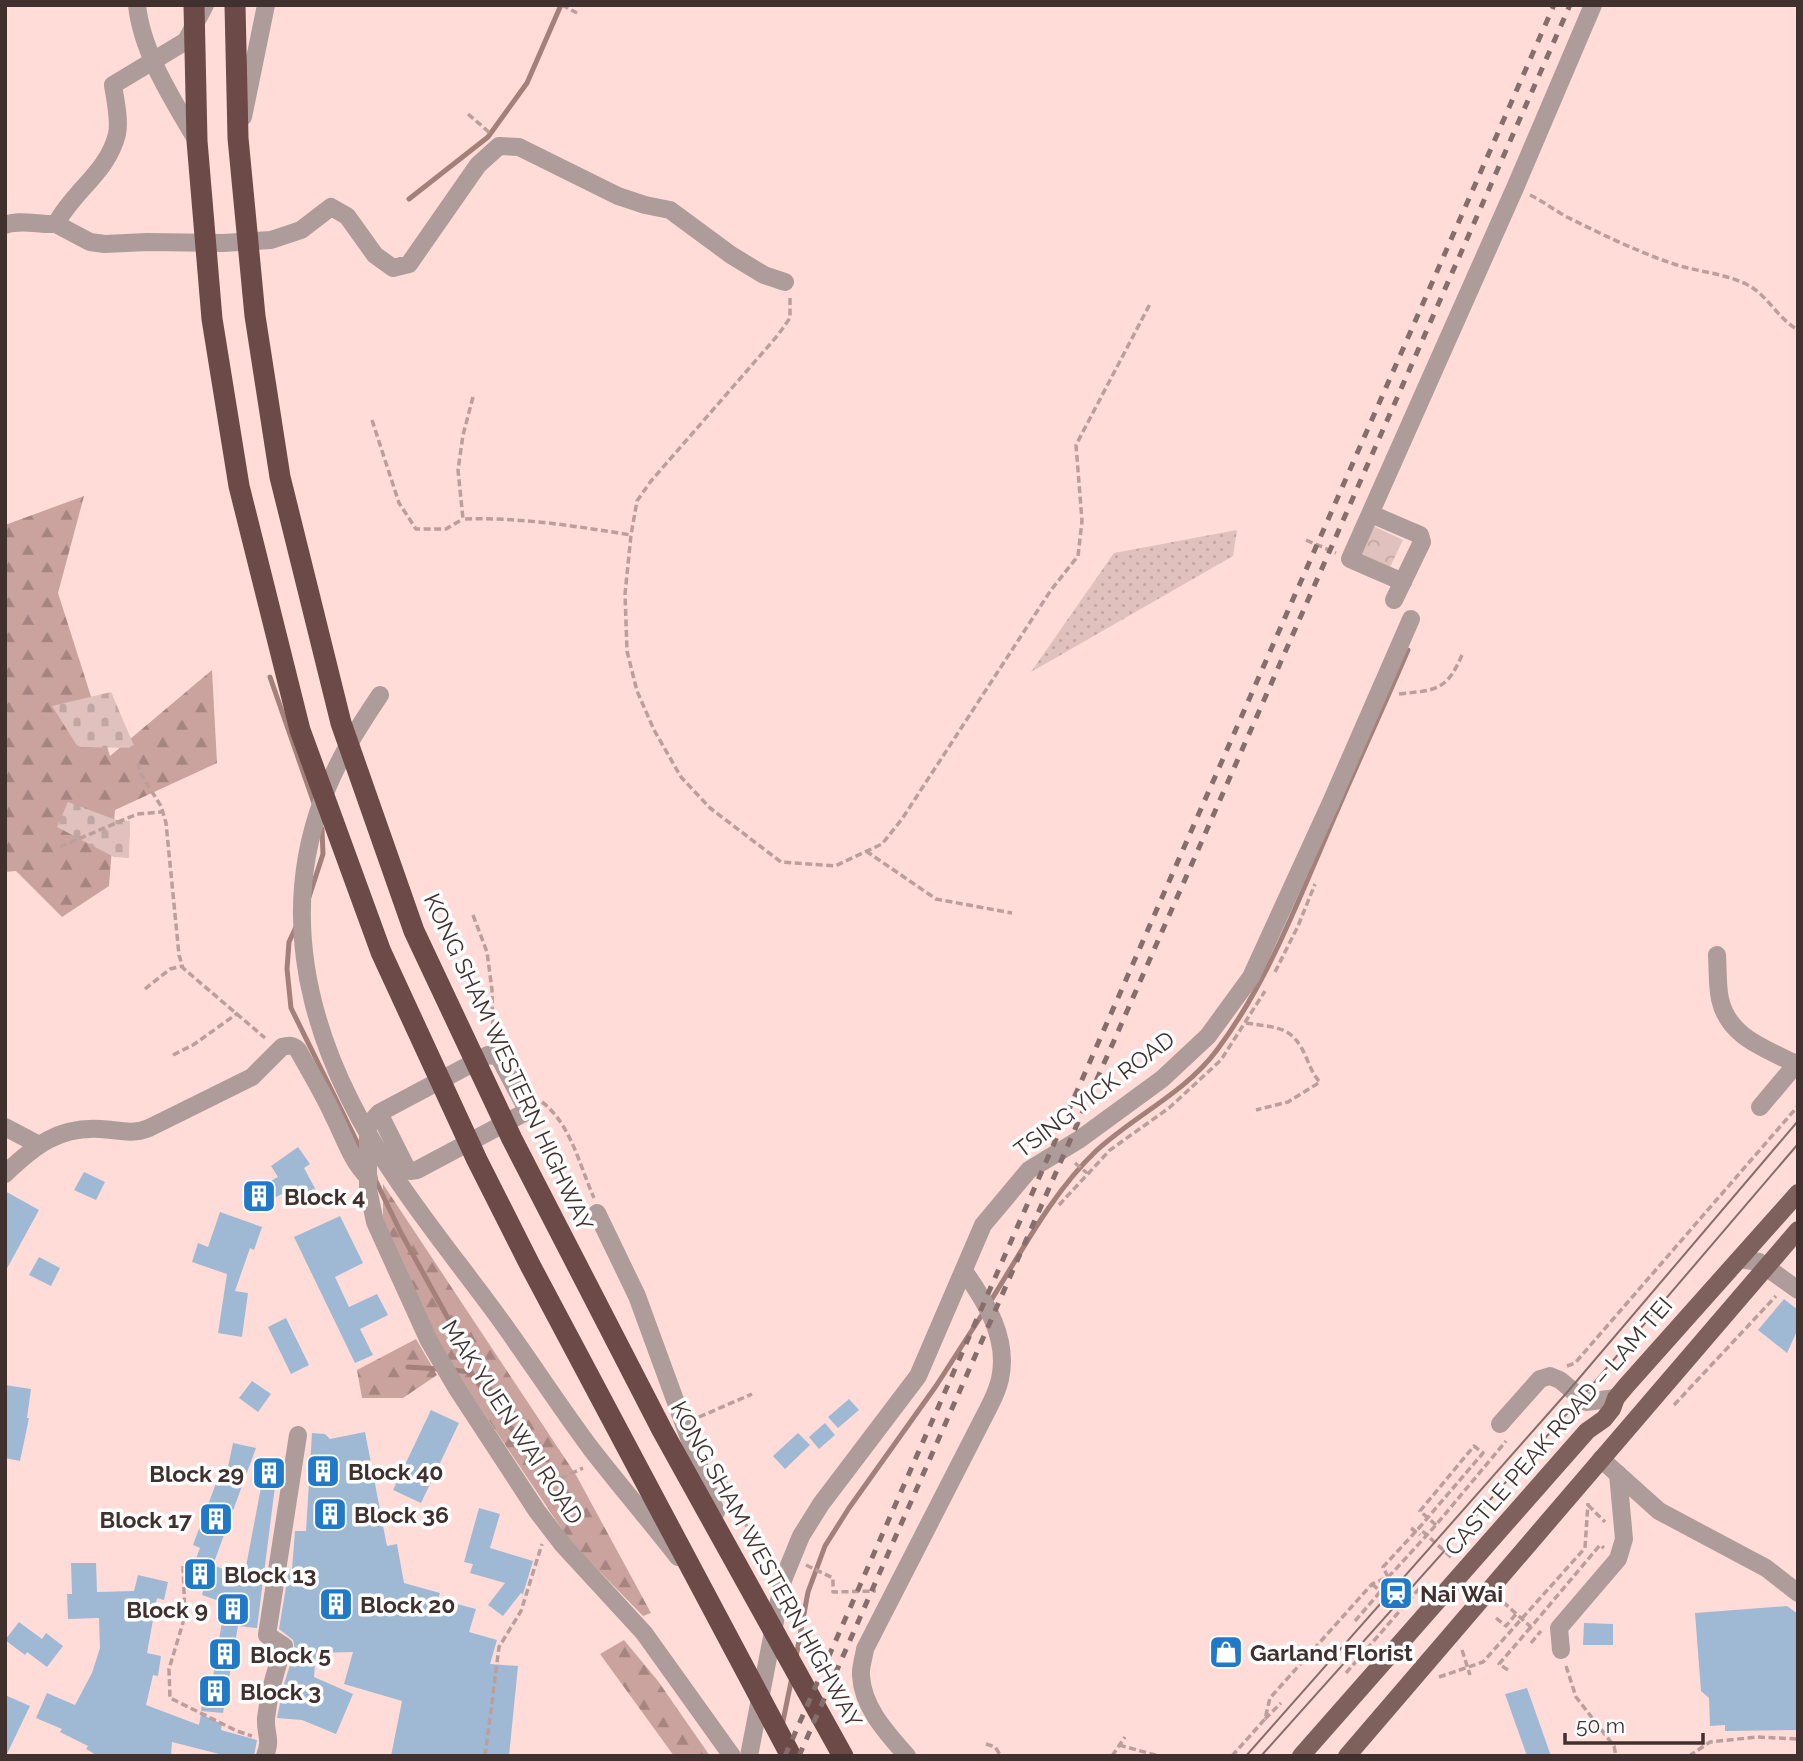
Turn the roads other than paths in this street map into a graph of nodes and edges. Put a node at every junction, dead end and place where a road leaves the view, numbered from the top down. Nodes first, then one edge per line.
1 (137, 5) edge
2 (194, 5) edge
3 (205, 5) edge
4 (235, 5) edge
5 (266, 5) edge
6 (1593, 5) edge
7 (238, 138) junction
8 (197, 141) junction
9 (56, 224) junction
10 (5, 225) edge
11 (785, 282) road end
12 (1371, 514) junction
13 (1403, 582) junction
14 (1395, 600) dead end
15 (1411, 620) dead end
16 (380, 695) dead end
17 (1717, 955) dead end
18 (1797, 1063) edge
19 (1760, 1107) dead end
20 (379, 1113) junction
21 (5, 1128) edge
22 (38, 1145) junction
23 (5, 1174) edge
24 (369, 1178) junction
25 (1798, 1193) edge
26 (597, 1213) dead end
27 (1798, 1230) edge
28 (1740, 1259) junction
29 (1765, 1267) junction
30 (964, 1271) junction
31 (1790, 1290) edge
32 (1616, 1398) junction
33 (1586, 1402) junction
34 (1587, 1431) junction
35 (1503, 1432) road end
36 (298, 1435) dead end
37 (1601, 1459) junction
38 (1618, 1474) junction
39 (731, 1555) junction
40 (696, 1579) junction
41 (1798, 1593) edge
42 (1561, 1650) road end
43 (268, 1749) edge
44 (732, 1756) edge
45 (749, 1756) edge
46 (791, 1756) edge
47 (843, 1756) edge
48 (907, 1756) edge
49 (1301, 1756) edge
50 (1347, 1756) edge

1 - 8 street
2 - 8 highway
3 - 9 street
4 - 7 highway, KONG SHAM WESTERN HIGHWAY
5 - 7 street
6 - 12 street
7 - 39 highway, KONG SHAM WESTERN HIGHWAY
8 - 40 highway
9 - 10 street
9 - 11 street
12 - 13 street
12 - 13 street
13 - 14 street
15 - 30 street, TSING YICK ROAD
16 - 40 street
17 - 18 street
18 - 19 street
20 - 20 street
20 - 24 street, MAK YUEN WAI ROAD
21 - 22 street
22 - 23 street
22 - 24 street
24 - 44 street, MAK YUEN WAI ROAD
25 - 28 main road, CASTLE PEAK ROAD – LAM TEI
26 - 39 street
27 - 29 main road
28 - 29 street
28 - 32 main road, CASTLE PEAK ROAD – LAM TEI
29 - 31 street
29 - 37 main road
30 - 45 street, TSING YICK ROAD
30 - 48 street
32 - 33 street
32 - 34 main road, CASTLE PEAK ROAD – LAM TEI
33 - 34 street
33 - 35 street
34 - 49 main road, CASTLE PEAK ROAD – LAM TEI
36 - 43 street
37 - 38 street
37 - 50 main road
38 - 41 street
38 - 42 street
39 - 47 highway, KONG SHAM WESTERN HIGHWAY
40 - 46 highway

